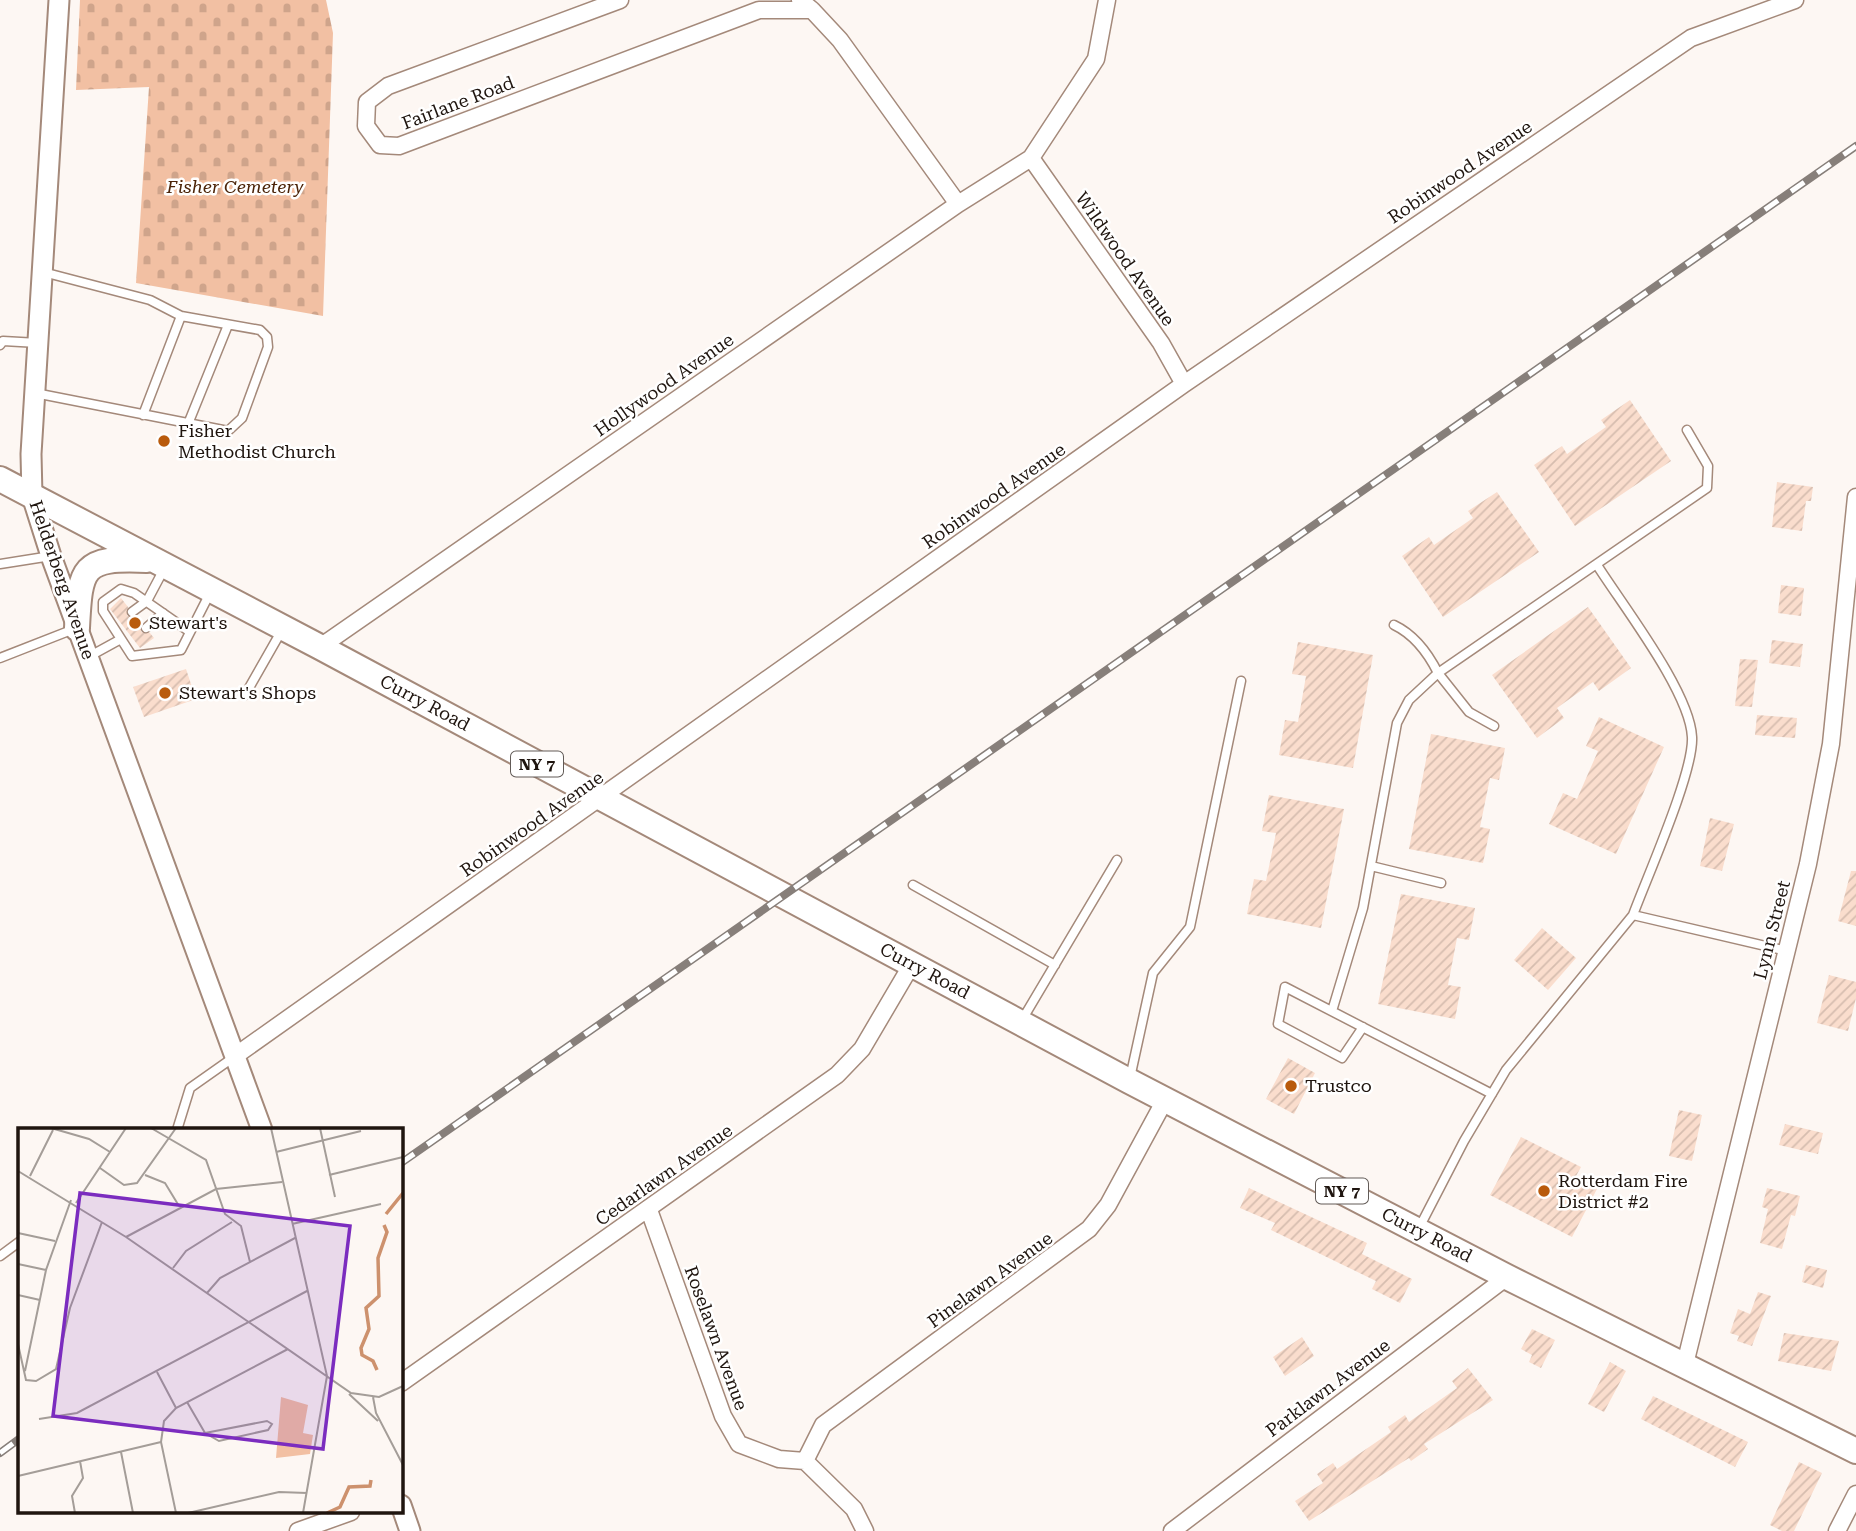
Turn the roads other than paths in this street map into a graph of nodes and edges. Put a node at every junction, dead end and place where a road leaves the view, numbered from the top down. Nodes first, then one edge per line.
1 (59, 0) edge
2 (620, 0) edge
3 (1107, 0) edge
4 (1795, 0) edge
5 (806, 5) edge
6 (1031, 158) junction
7 (958, 205) junction
8 (43, 272) junction
9 (181, 316) junction
10 (228, 325) junction
11 (38, 343) junction
12 (0, 345) edge
13 (1184, 384) junction
14 (35, 393) junction
15 (144, 415) junction
16 (188, 424) junction
17 (1687, 430) dead end
18 (0, 479) edge
19 (33, 496) junction
20 (1856, 497) edge
21 (51, 556) junction
22 (0, 564) edge
23 (159, 564) junction
24 (1597, 565) junction
25 (212, 590) junction
26 (147, 601) junction
27 (132, 612) dead end
28 (163, 613) junction
29 (1394, 625) dead end
30 (77, 628) junction
31 (146, 628) dead end
32 (283, 628) junction
33 (190, 632) junction
34 (132, 638) dead end
35 (123, 642) junction
36 (320, 647) junction
37 (88, 657) junction
38 (0, 658) edge
39 (1438, 673) junction
40 (1241, 681) dead end
41 (245, 695) dead end
42 (1494, 726) dead end
43 (601, 799) junction
44 (1117, 860) dead end
45 (1371, 866) junction
46 (1441, 883) dead end
47 (913, 885) dead end
48 (1633, 915) junction
49 (1787, 951) junction
50 (912, 964) junction
51 (1055, 964) junction
52 (1332, 1011) junction
53 (1021, 1022) junction
54 (1363, 1027) junction
55 (235, 1056) junction
56 (1129, 1081) junction
57 (1492, 1094) junction
58 (1166, 1100) junction
59 (178, 1128) edge
60 (261, 1128) edge
61 (649, 1210) junction
62 (1418, 1230) junction
63 (18, 1243) edge
64 (0, 1256) edge
65 (1507, 1277) junction
66 (1685, 1364) junction
67 (402, 1382) edge
68 (1856, 1451) edge
69 (805, 1461) junction
70 (1856, 1494) edge
71 (402, 1508) edge
72 (345, 1514) edge
73 (298, 1531) edge
74 (410, 1531) edge
75 (865, 1531) edge
76 (1173, 1531) edge
77 (1838, 1531) edge

1 - 8 street, Helderberg Avenue
2 - 5 street, Fairlane Road
3 - 6 street
4 - 13 street, Robinwood Avenue
5 - 7 street, Fairlane Road
6 - 7 street, Hollywood Avenue
6 - 13 street, Wildwood Avenue
7 - 36 street, Hollywood Avenue
8 - 9 lane
8 - 11 street, Helderberg Avenue
9 - 10 lane
9 - 15 lane
10 - 16 lane
10 - 16 lane
11 - 12 lane
11 - 14 street, Helderberg Avenue
13 - 43 street, Robinwood Avenue
14 - 15 lane
14 - 19 street, Helderberg Avenue
15 - 16 lane
17 - 24 lane
18 - 19 main road, Curry Road / NY 7
19 - 21 street, Helderberg Avenue
19 - 23 main road, Curry Road / NY 7
20 - 49 street, Lynn Street
21 - 22 lane
21 - 30 street, Helderberg Avenue
23 - 25 main road, Curry Road / NY 7
23 - 26 lane
23 - 30 main road
24 - 39 lane
24 - 48 lane
25 - 32 main road, Curry Road / NY 7
25 - 33 lane
26 - 27 lane
26 - 28 lane
26 - 35 lane
28 - 31 lane
28 - 33 lane
29 - 39 lane
30 - 37 street, Helderberg Avenue
30 - 38 lane
32 - 36 main road, Curry Road / NY 7
32 - 41 lane
33 - 35 lane
34 - 35 lane
35 - 37 lane
36 - 43 main road, Curry Road / NY 7
37 - 55 street, Helderberg Avenue
39 - 42 lane
39 - 45 lane
40 - 56 lane
43 - 50 main road, Curry Road / NY 7
43 - 55 street, Robinwood Avenue
44 - 51 lane
45 - 46 lane
45 - 52 lane
47 - 51 lane
48 - 49 lane
48 - 57 lane
49 - 66 street, Lynn Street
50 - 53 main road, Curry Road / NY 7
50 - 61 street, Cedarlawn Avenue
51 - 53 lane
52 - 54 lane
52 - 54 lane
53 - 56 main road, Curry Road / NY 7
54 - 57 lane
55 - 59 lane
55 - 60 street, Helderberg Avenue
56 - 58 main road, Curry Road / NY 7
57 - 62 lane
58 - 62 main road, Curry Road / NY 7
58 - 69 street, Pinelawn Avenue
61 - 67 street, Cedarlawn Avenue
61 - 69 street, Roselawn Avenue
62 - 65 main road, Curry Road / NY 7
63 - 64 lane
65 - 66 main road, Curry Road / NY 7
65 - 76 street, Parklawn Avenue
66 - 68 main road, Curry Road / NY 7
69 - 75 street
70 - 77 street
71 - 74 street
72 - 73 street

